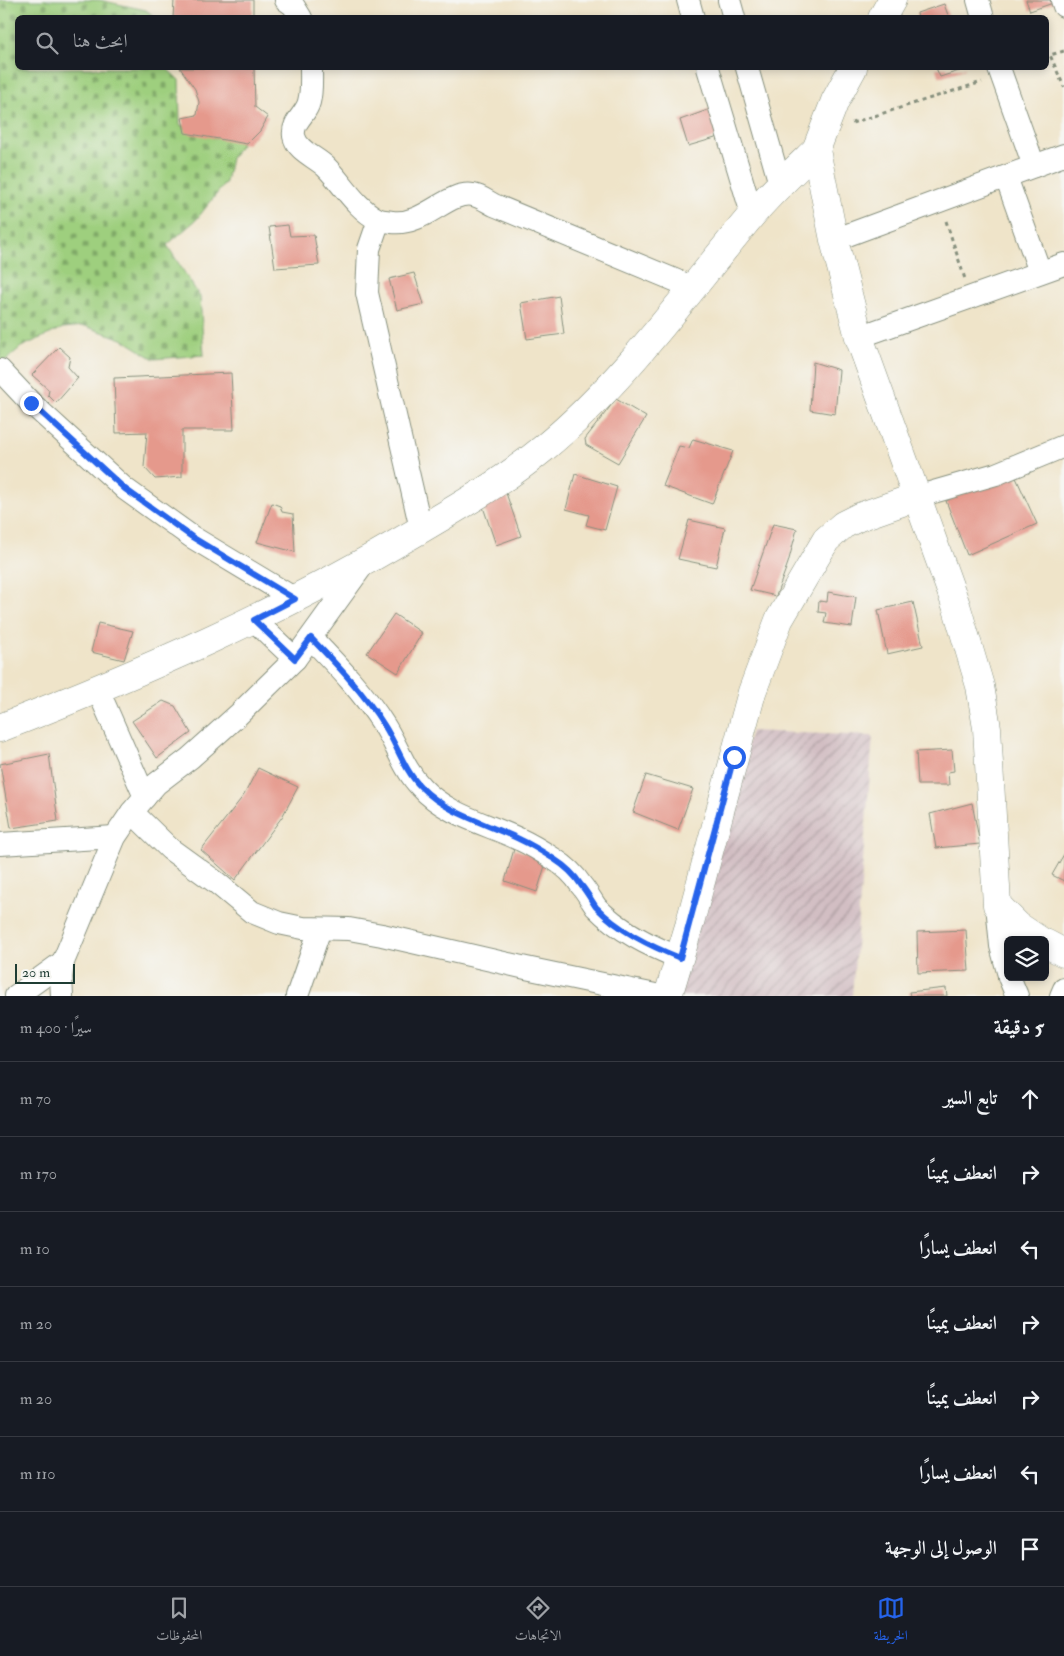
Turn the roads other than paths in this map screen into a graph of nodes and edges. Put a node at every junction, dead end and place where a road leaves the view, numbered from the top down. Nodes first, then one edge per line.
1 (286, 0) edge
2 (688, 0) edge
3 (729, 0) edge
4 (892, 0) edge
5 (978, 0) edge
6 (1062, 0) edge
7 (1064, 6) edge
8 (299, 15) edge
9 (692, 15) edge
10 (733, 15) edge
11 (884, 15) edge
12 (982, 15) edge
13 (311, 70) edge
14 (709, 70) edge
15 (749, 70) edge
16 (852, 70) edge
17 (1000, 72) edge
18 (819, 142) junction
19 (1064, 155) edge
20 (1034, 166) junction
21 (1006, 177) junction
22 (780, 184) junction
23 (752, 214) junction
24 (379, 220) junction
25 (834, 240) junction
26 (1064, 264) edge
27 (1040, 272) junction
28 (694, 288) junction
29 (858, 337) junction
30 (0, 370) edge
31 (1064, 446) edge
32 (916, 497) junction
33 (421, 529) junction
34 (365, 562) junction
35 (295, 599) junction
36 (254, 620) junction
37 (311, 638) junction
38 (295, 659) junction
39 (98, 690) junction
40 (0, 728) edge
41 (138, 804) junction
42 (114, 837) junction
43 (0, 844) edge
44 (997, 905) junction
45 (320, 929) junction
46 (1033, 936) edge
47 (1049, 945) edge
48 (1064, 952) edge
49 (1004, 957) edge
50 (680, 958) junction
51 (63, 962) junction
52 (1011, 981) edge
53 (1064, 989) edge
54 (16, 996) edge
55 (62, 996) edge
56 (297, 996) edge
57 (660, 996) edge
58 (668, 996) edge
59 (1017, 996) edge
60 (1060, 996) edge

1 - 8 street
2 - 9 street
3 - 10 street
4 - 11 street
5 - 12 street
6 - 7 street
13 - 24 street
14 - 23 street
15 - 22 street
16 - 18 street
17 - 20 street
18 - 22 street
18 - 25 street
19 - 20 street
20 - 21 street
21 - 25 street
21 - 27 street
22 - 23 street
23 - 28 street
24 - 28 street
24 - 33 street
25 - 29 street
26 - 27 street
27 - 29 street
28 - 33 street
29 - 32 street
30 - 35 street
31 - 32 street
32 - 44 street
32 - 50 street
33 - 34 street
34 - 35 street
34 - 37 street
35 - 36 street
36 - 38 street
36 - 39 street
37 - 38 street
37 - 50 street
38 - 41 street
39 - 40 street
39 - 41 street
41 - 42 street
41 - 45 street
42 - 43 street
42 - 51 street
44 - 46 street
44 - 49 street
45 - 56 street
45 - 57 street
47 - 48 street
50 - 58 street
51 - 54 street
51 - 55 street
52 - 59 street
53 - 60 street

